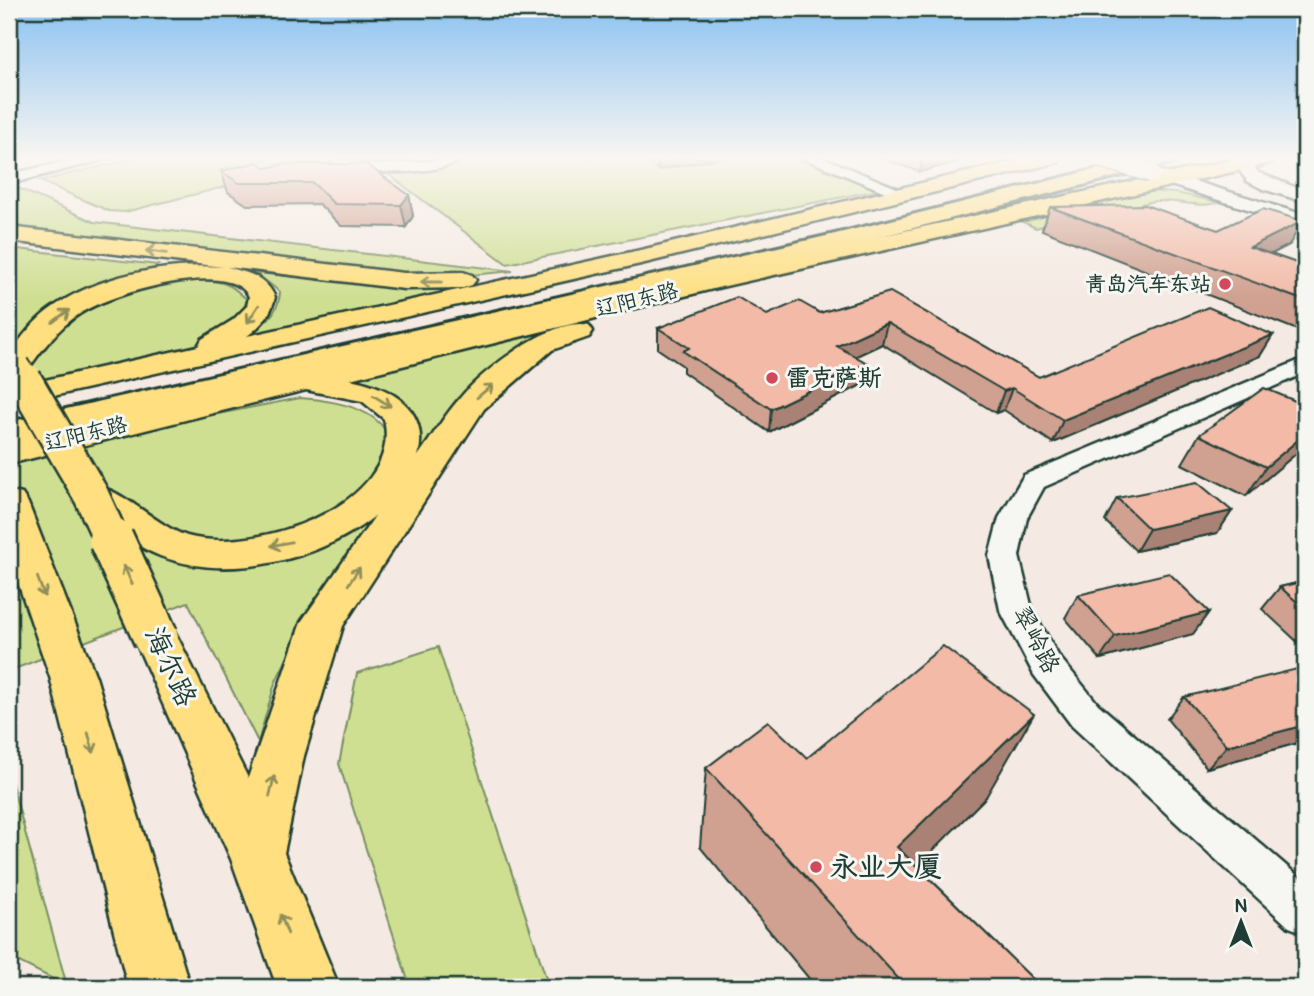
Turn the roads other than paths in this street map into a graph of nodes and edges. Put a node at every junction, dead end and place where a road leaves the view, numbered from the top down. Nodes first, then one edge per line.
1 (854, 204) edge
2 (909, 204) edge
3 (1010, 204) edge
4 (1031, 204) edge
5 (1260, 204) edge
6 (853, 217) junction
7 (1305, 221) edge
8 (9, 234) edge
9 (835, 241) junction
10 (645, 256) junction
11 (721, 279) junction
12 (185, 358) junction
13 (1305, 365) edge
14 (11, 374) edge
15 (292, 384) junction
16 (9, 414) edge
17 (9, 433) edge
18 (9, 453) edge
19 (91, 495) junction
20 (12, 522) edge
21 (256, 853) junction
22 (1305, 911) edge
23 (159, 987) edge
24 (308, 987) edge

1 - 10 main road, 辽阳东路
2 - 6 highway, 辽阳东路
3 - 9 highway, 辽阳东路
4 - 11 main road, 辽阳东路
5 - 7 main road
6 - 10 main road
6 - 16 highway, 辽阳东路
10 -> 8 main road
9 - 11 main road
9 - 17 highway, 辽阳东路
10 - 12 main road, 辽阳东路
11 - 15 main road, 辽阳东路
21 -> 11 main road
12 - 14 main road, 辽阳东路
14 -> 12 main road
13 - 22 street, 翠岭路
14 - 19 main road, 海尔路, bridge
15 - 18 main road, 辽阳东路
15 -> 19 main road
21 -> 19 main road, 海尔路, bridge
20 -> 23 main road
24 -> 21 main road, 海尔路

